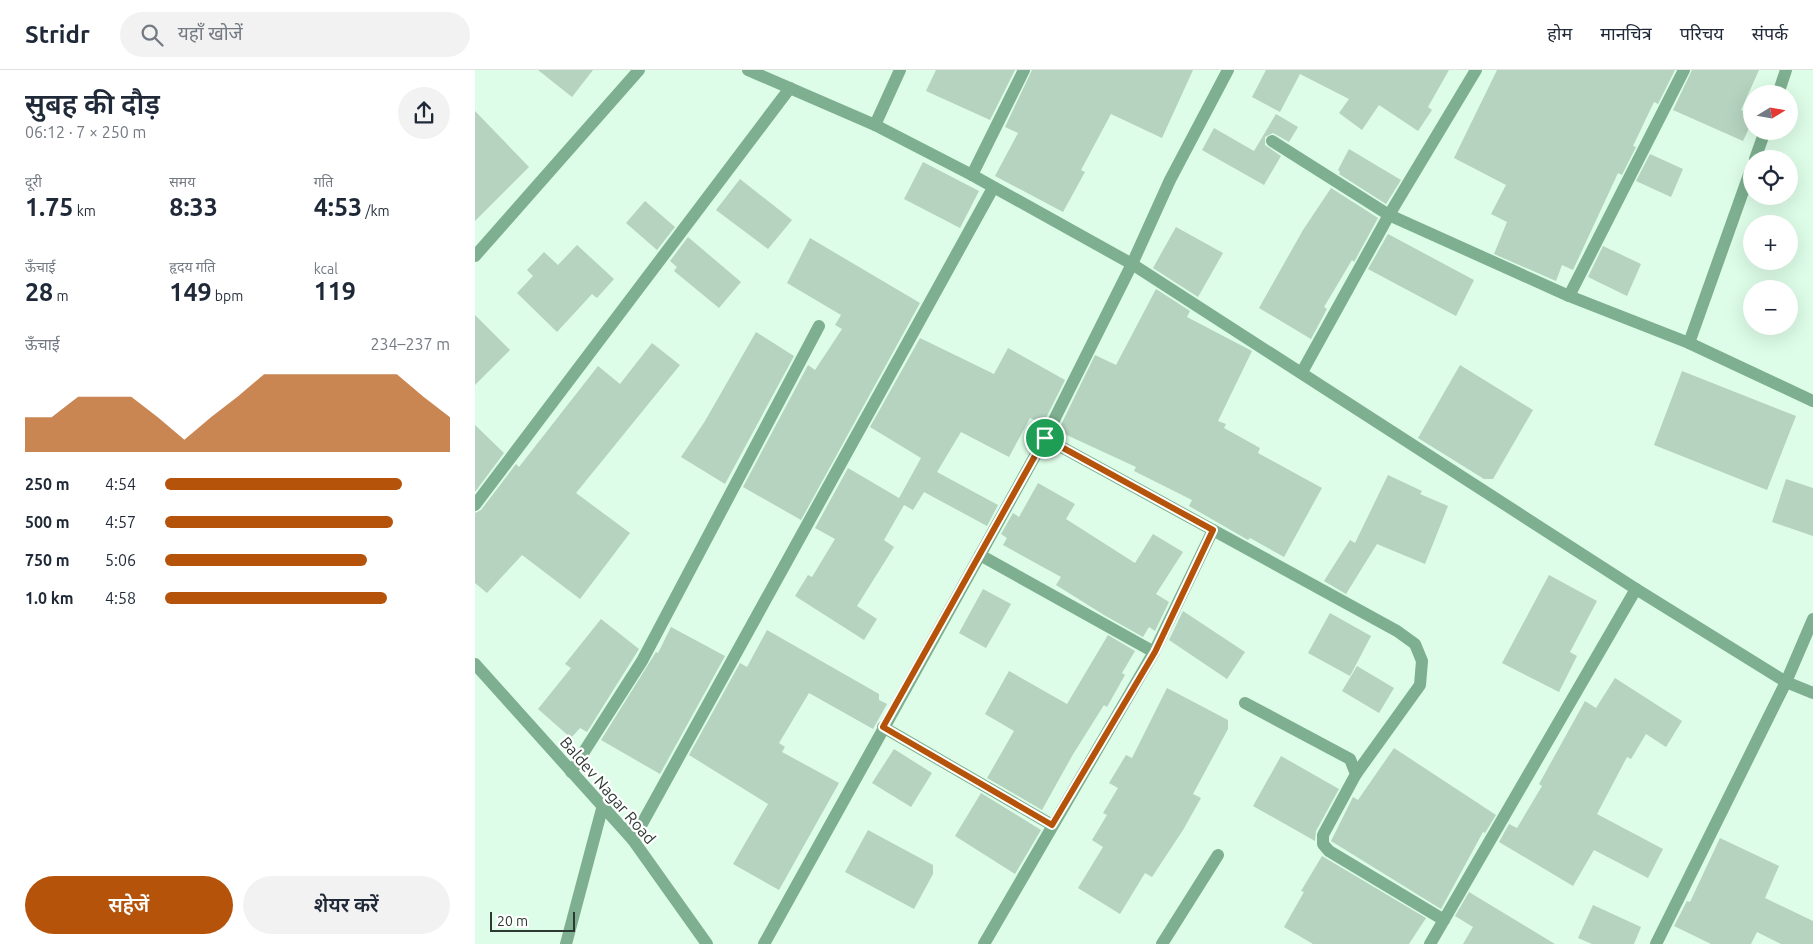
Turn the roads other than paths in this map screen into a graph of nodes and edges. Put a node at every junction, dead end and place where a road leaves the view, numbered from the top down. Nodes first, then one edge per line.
1 (639, 70) edge
2 (748, 70) edge
3 (900, 70) edge
4 (1025, 70) edge
5 (1228, 70) edge
6 (1476, 70) edge
7 (1684, 70) edge
8 (1786, 70) edge
9 (1781, 85) edge
10 (790, 88) junction
11 (875, 125) junction
12 (1272, 141) dead end
13 (971, 175) junction
14 (993, 188) junction
15 (1743, 191) edge
16 (1389, 215) junction
17 (475, 256) edge
18 (1132, 264) junction
19 (1569, 296) junction
20 (819, 326) dead end
21 (1689, 343) junction
22 (1302, 372) junction
23 (1813, 402) edge
24 (1045, 438) junction
25 (475, 505) edge
26 (1213, 530) junction
27 (980, 555) junction
28 (1636, 589) junction
29 (1813, 619) edge
30 (1155, 652) junction
31 (475, 664) edge
32 (1786, 682) junction
33 (1813, 693) edge
34 (1245, 703) dead end
35 (883, 727) junction
36 (571, 772) junction
37 (1356, 774) junction
38 (603, 805) junction
39 (1052, 825) junction
40 (633, 840) junction
41 (1218, 855) dead end
42 (1444, 920) junction
43 (566, 944) edge
44 (707, 944) edge
45 (764, 944) edge
46 (984, 944) edge
47 (1162, 944) edge
48 (1430, 944) edge
49 (1656, 944) edge

1 - 17 street
2 - 10 street
3 - 11 street
4 - 13 street
5 - 18 street
6 - 16 street
7 - 19 street
8 - 9 street
10 - 11 street
10 - 25 street
11 - 13 street
12 - 16 street
13 - 14 street
14 - 18 street
14 - 40 street
15 - 21 street
16 - 19 street
16 - 22 street
18 - 22 street
18 - 24 street
19 - 21 street
20 - 36 street
21 - 23 street
22 - 28 street
24 - 26 street
24 - 27 street
26 - 30 street
26 - 37 street
27 - 30 street
27 - 35 street
28 - 32 street
28 - 42 street
29 - 32 street
30 - 39 street
31 - 36 street, Baldev Nagar Road
32 - 33 street
32 - 49 street
34 - 37 street
35 - 39 street
35 - 45 street
36 - 38 street, Baldev Nagar Road
37 - 42 street
38 - 40 street, Baldev Nagar Road
38 - 43 street
39 - 46 street
40 - 44 street, Baldev Nagar Road
41 - 47 street
42 - 48 street

